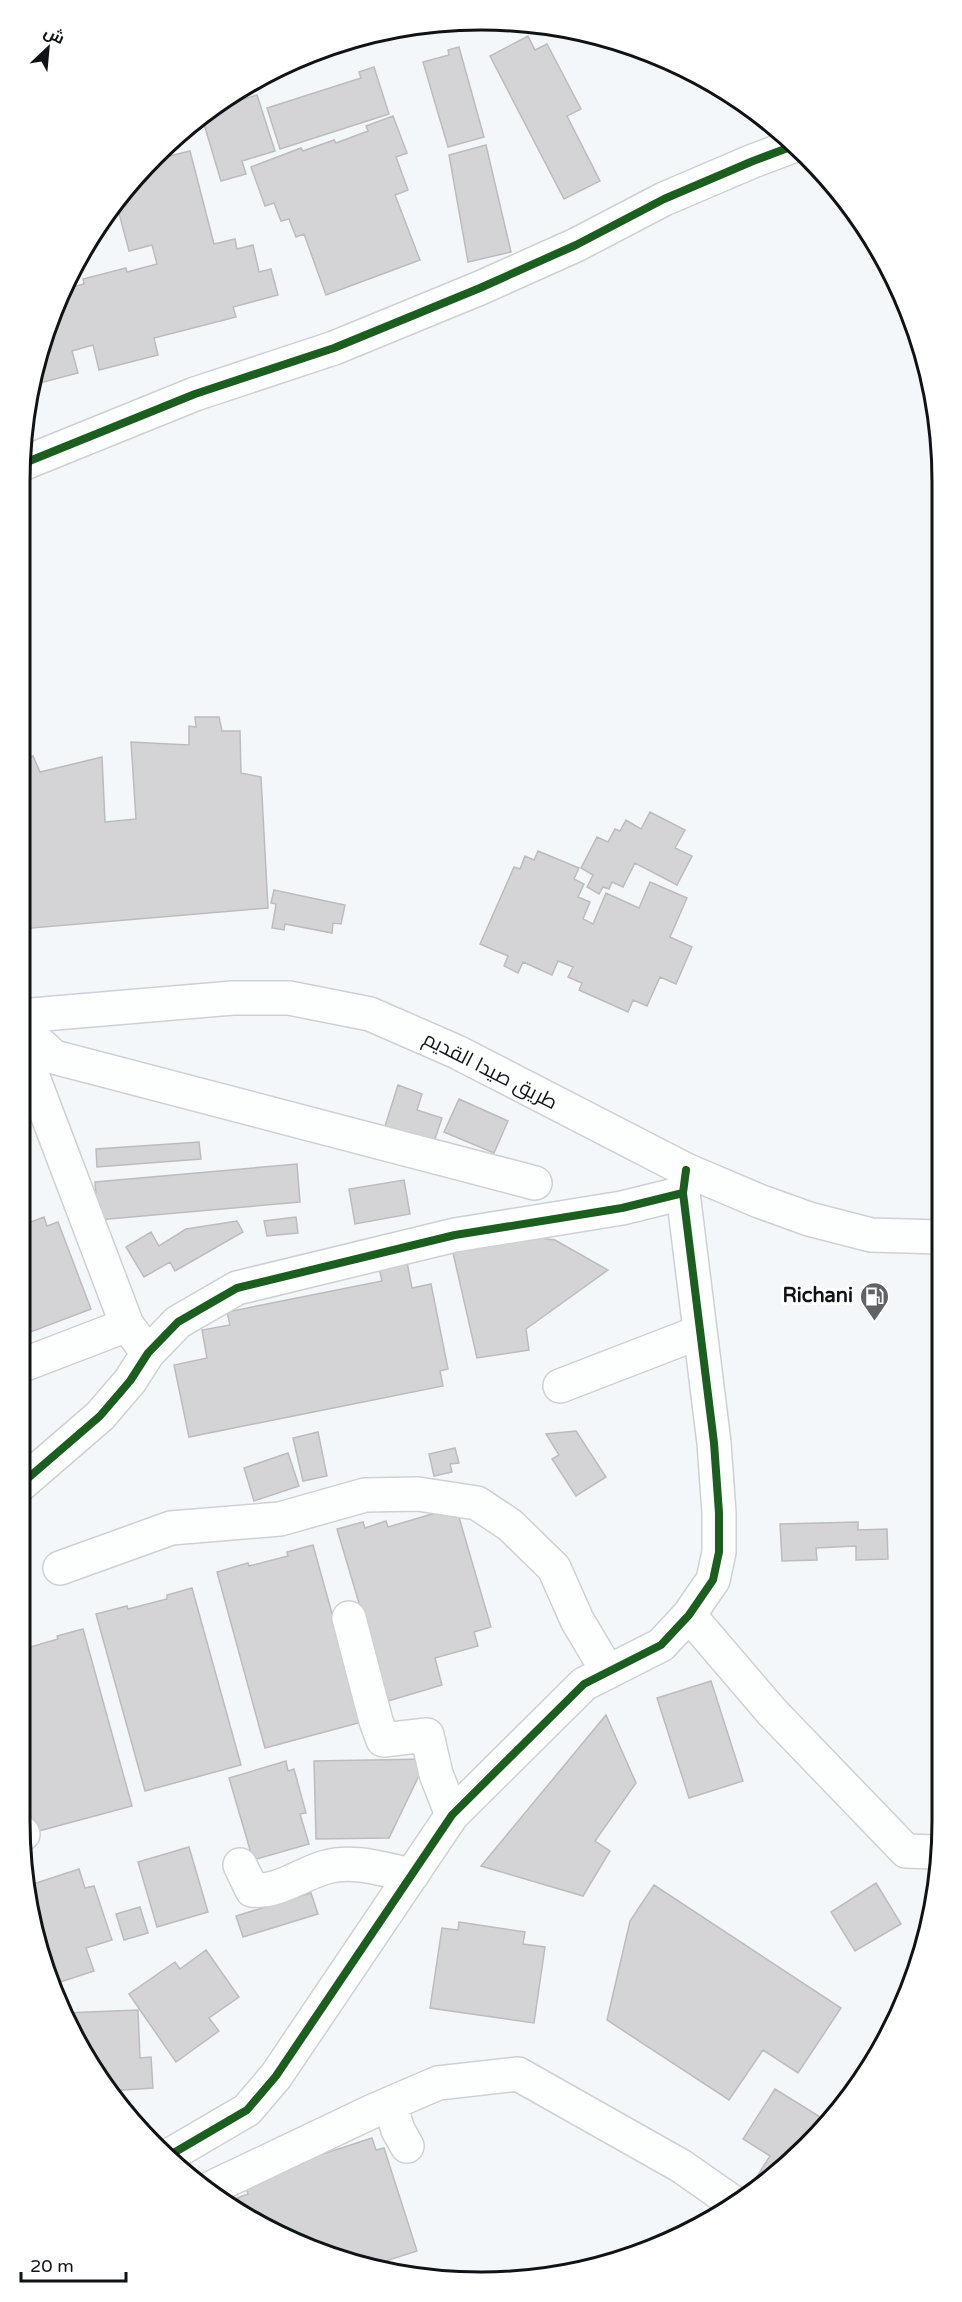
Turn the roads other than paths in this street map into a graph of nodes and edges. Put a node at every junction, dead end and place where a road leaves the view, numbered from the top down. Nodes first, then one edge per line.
1 (785, 149) edge
2 (31, 460) edge
3 (30, 1015) edge
4 (30, 1035) edge
5 (30, 1069) edge
6 (684, 1182) junction
7 (535, 1183) dead end
8 (932, 1237) edge
9 (127, 1325) junction
10 (700, 1332) junction
11 (148, 1353) junction
12 (30, 1362) edge
13 (560, 1386) dead end
14 (30, 1476) edge
15 (60, 1568) dead end
16 (689, 1615) junction
17 (350, 1618) dead end
18 (608, 1672) junction
19 (452, 1815) junction
20 (931, 1852) edge
21 (240, 1864) dead end
22 (412, 1875) junction
23 (390, 2104) junction
24 (407, 2146) dead end
25 (175, 2152) edge
26 (219, 2188) edge
27 (728, 2199) edge

1 - 2 main road
3 - 6 main road, طريق صيدا القديم
4 - 7 main road
5 - 9 main road
6 - 8 main road, طريق صيدا القديم
6 - 10 main road
6 - 11 main road
9 - 11 main road
9 - 12 main road
10 - 13 main road
10 - 16 main road
11 - 14 main road
15 - 18 main road
16 - 18 main road
16 - 20 main road
17 - 19 main road
18 - 19 main road
19 - 22 main road
21 - 22 main road
22 - 25 main road
23 - 24 main road
23 - 26 main road
23 - 27 main road

